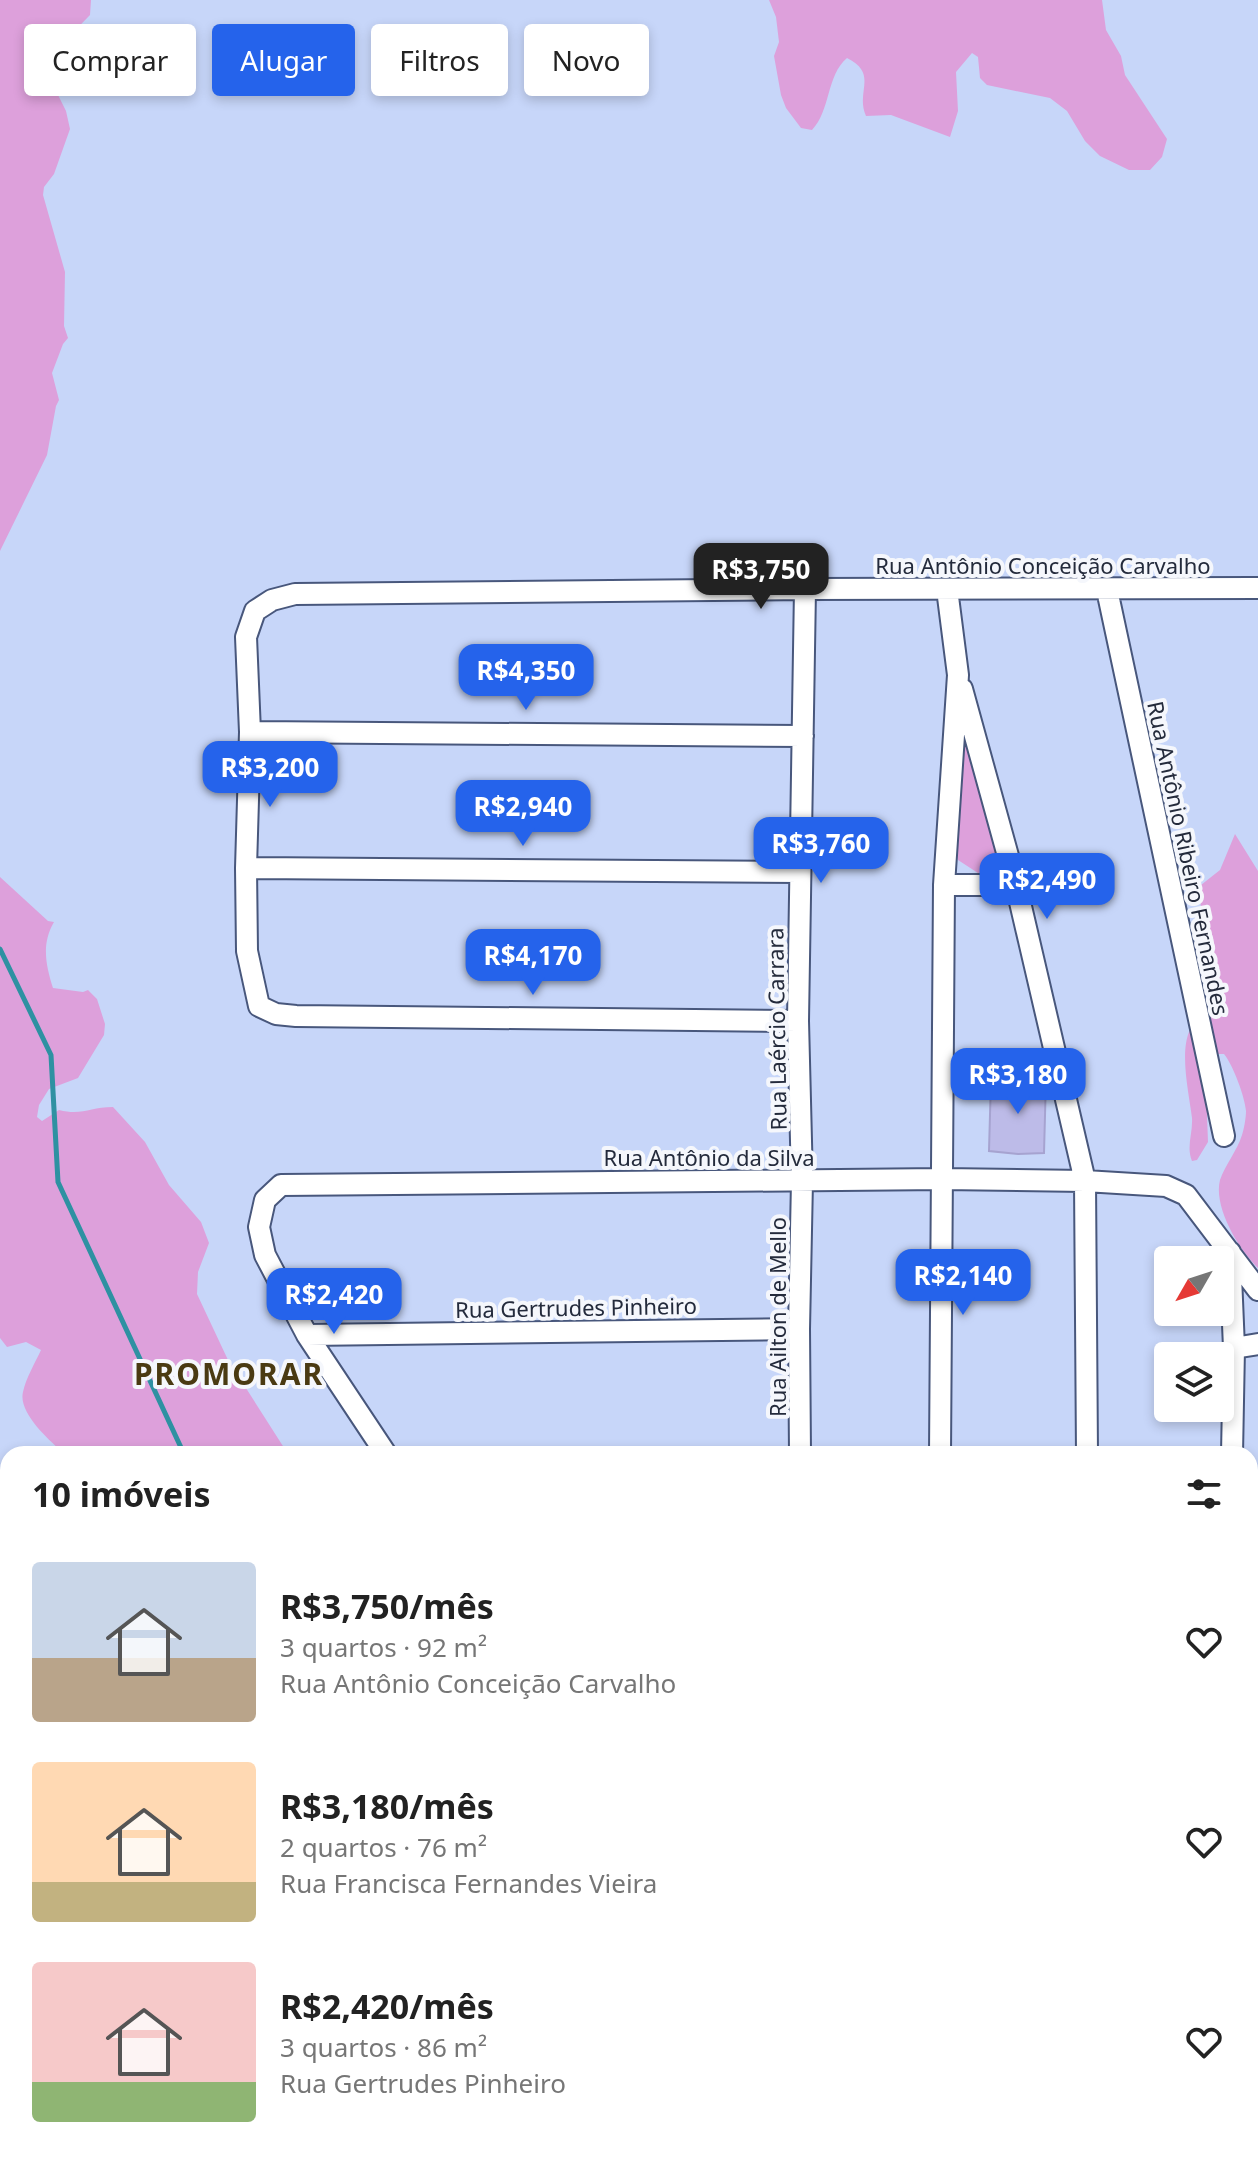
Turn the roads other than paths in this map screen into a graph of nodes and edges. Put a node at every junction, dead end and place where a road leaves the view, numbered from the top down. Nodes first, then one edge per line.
1 (1258, 588) edge
2 (805, 589) junction
3 (947, 589) junction
4 (1107, 590) junction
5 (958, 675) junction
6 (250, 732) junction
7 (803, 736) junction
8 (246, 868) junction
9 (799, 872) junction
10 (944, 885) junction
11 (1016, 885) junction
12 (798, 1021) junction
13 (1224, 1136) dead end
14 (943, 1179) junction
15 (802, 1181) junction
16 (1085, 1181) junction
17 (1225, 1246) edge
18 (1234, 1257) edge
19 (1258, 1290) edge
20 (799, 1329) junction
21 (307, 1335) junction
22 (1258, 1344) edge
23 (1234, 1348) edge
24 (1233, 1422) edge
25 (381, 1446) edge
26 (800, 1446) edge
27 (940, 1446) edge
28 (1087, 1446) edge
29 (1232, 1446) edge

1 - 4 street, Rua Antônio Conceição Carvalho
2 - 3 street, Rua Antônio Conceição Carvalho
2 - 6 street, Rua Antônio Conceição Carvalho
2 - 7 street, Rua Laércio Carrara
3 - 4 street, Rua Antônio Conceição Carvalho
3 - 5 street
4 - 13 street, Rua Antônio Ribeiro Fernandes
5 - 10 street
5 - 11 street
6 - 7 street
6 - 8 street
7 - 9 street, Rua Laércio Carrara
8 - 9 street
8 - 12 street
9 - 12 street, Rua Laércio Carrara
10 - 11 street
10 - 14 street
11 - 16 street
12 - 15 street, Rua Laércio Carrara
14 - 15 street, Rua Antônio da Silva
14 - 16 street, Rua Antônio da Silva
14 - 27 street
15 - 20 street, Rua Ailton de Mello
15 - 21 street, Rua Antônio da Silva
16 - 17 street, Rua Antônio da Silva
16 - 28 street
18 - 19 street
20 - 21 street, Rua Gertrudes Pinheiro
20 - 26 street, Rua Ailton de Mello
21 - 25 street
22 - 23 street
24 - 29 street

